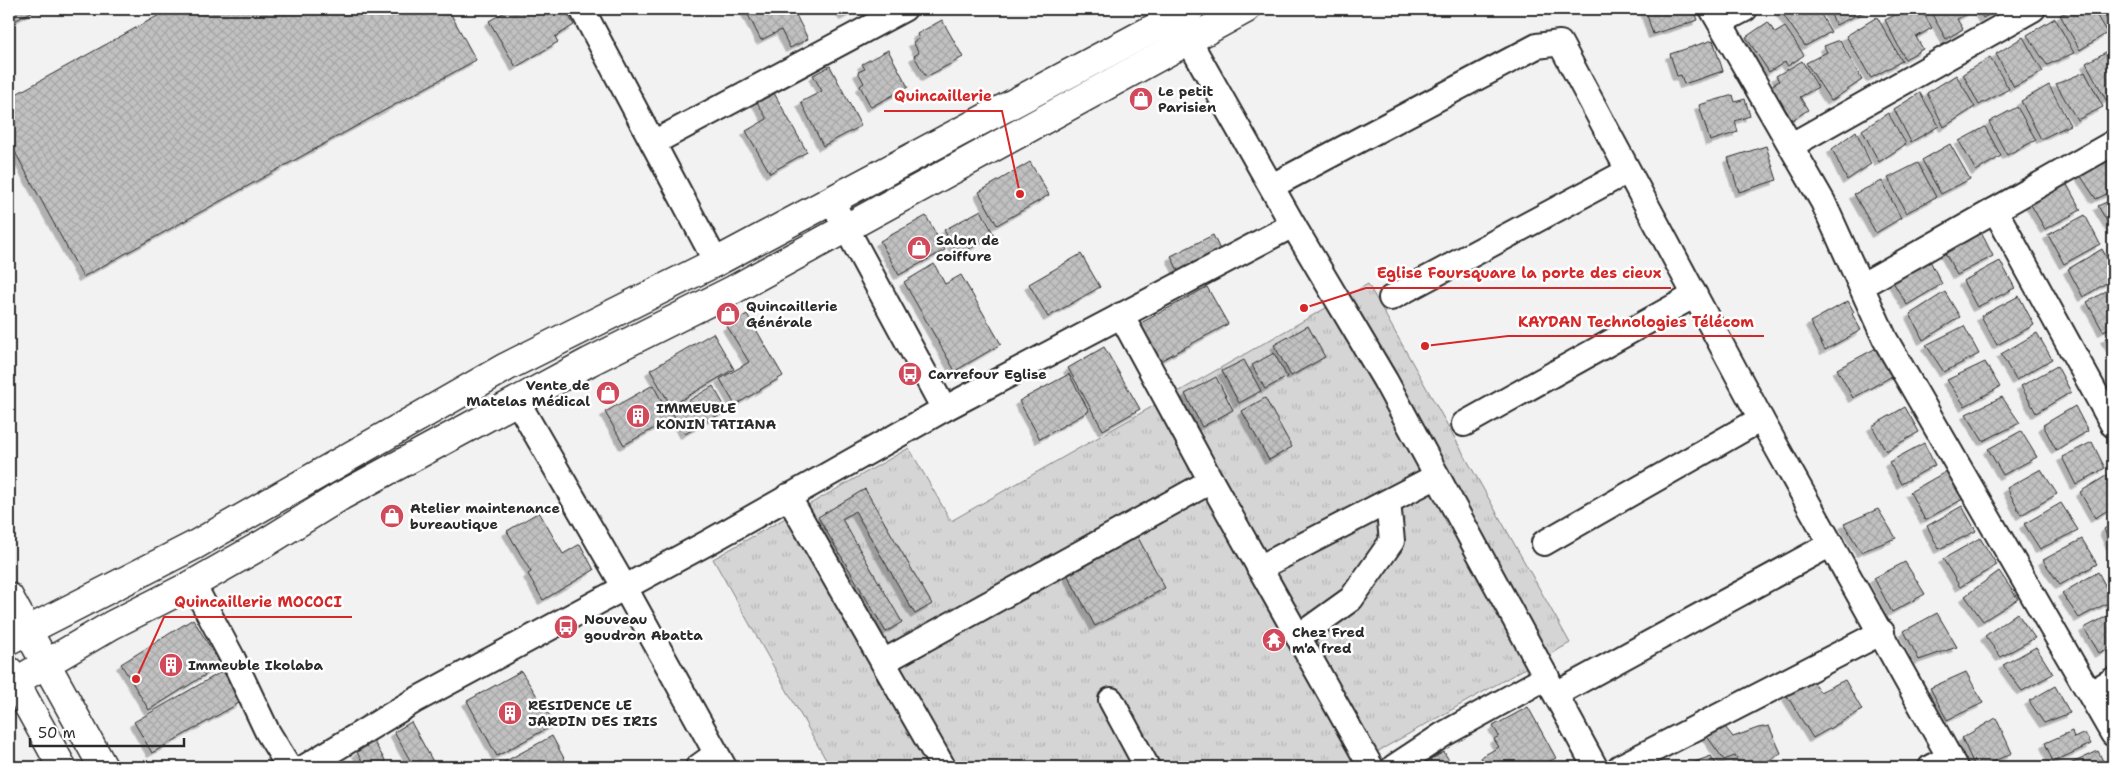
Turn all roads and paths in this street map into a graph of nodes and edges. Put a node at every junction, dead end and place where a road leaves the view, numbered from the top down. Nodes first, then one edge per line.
1 (582, 9) edge
2 (904, 9) edge
3 (1246, 9) edge
4 (1745, 9) edge
5 (2033, 9) edge
6 (1179, 11) edge
7 (1716, 15) edge
8 (1189, 40) junction
9 (653, 143) junction
10 (2113, 143) edge
11 (1792, 145) junction
12 (1628, 171) junction
13 (1272, 186) junction
14 (831, 200) junction
15 (1995, 210) junction
16 (1294, 225) junction
17 (845, 227) junction
18 (716, 262) junction
19 (1860, 286) junction
20 (1695, 296) junction
21 (1391, 298) dead end
22 (1121, 315) junction
23 (517, 401) junction
24 (944, 409) junction
25 (1761, 419) junction
26 (1464, 424) dead end
27 (2113, 425) edge
28 (1437, 476) junction
29 (1211, 481) junction
30 (788, 496) junction
31 (1388, 502) junction
32 (1544, 543) dead end
33 (1832, 544) junction
34 (1259, 568) junction
35 (193, 584) junction
36 (625, 588) junction
37 (9, 597) edge
38 (1882, 632) junction
39 (18, 634) edge
40 (1298, 637) junction
41 (883, 662) junction
42 (46, 663) junction
43 (12, 676) edge
44 (2113, 680) edge
45 (1551, 686) junction
46 (2091, 693) junction
47 (1111, 700) dead end
48 (2113, 734) edge
49 (713, 763) edge
50 (1945, 764) edge
51 (62, 767) edge
52 (103, 767) edge
53 (289, 767) edge
54 (305, 767) edge
55 (943, 767) edge
56 (1147, 767) edge
57 (1371, 767) edge
58 (1394, 767) edge
59 (1595, 767) edge
60 (1620, 767) edge

1 - 9 street
2 - 9 street
3 - 8 main road
4 - 7 street
5 - 11 street
6 - 8 street
6 - 14 main road
7 - 11 street
8 - 13 street
8 - 17 main road
9 - 18 street
10 - 15 street
11 - 19 street
12 - 13 street
12 - 20 street
12 - 21 street
13 - 16 street
14 - 17 street
14 - 18 main road
15 - 19 street
15 - 27 street
16 - 22 street
16 - 28 street
17 - 23 main road
17 - 24 street
18 - 39 main road
19 - 46 street
20 - 25 street
20 - 26 street
22 - 24 street
22 - 29 street
23 - 35 main road
23 - 36 street
24 - 30 street
25 - 32 street
25 - 33 street
28 - 31 street
28 - 45 street
29 - 34 street
29 - 41 street
30 - 36 street
30 - 41 street
31 - 34 street
31 - 40 street
33 - 38 street
33 - 45 street
34 - 40 street
35 - 42 main road
35 - 53 street
36 - 49 street
36 - 54 street
37 - 39 main road
38 - 50 street
38 - 60 street
39 - 42 main road
40 - 57 street
41 - 55 street
42 - 43 main road
42 - 52 main road
43 - 51 main road
44 - 46 street
45 - 58 street
45 - 59 street
46 - 48 street
47 - 56 street

